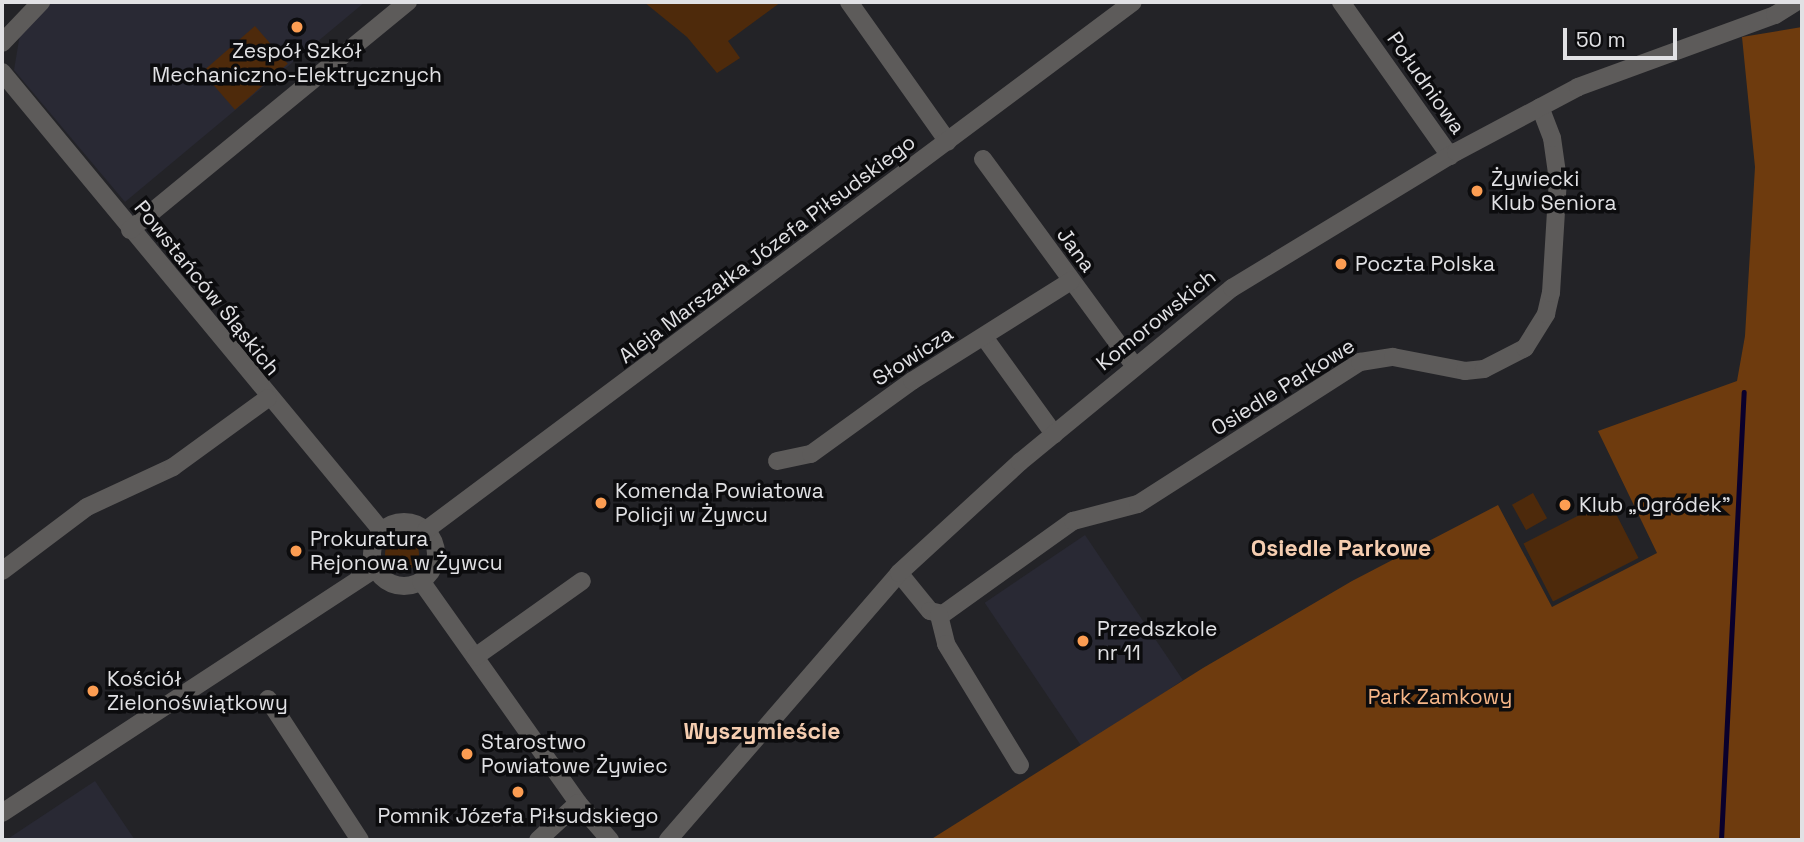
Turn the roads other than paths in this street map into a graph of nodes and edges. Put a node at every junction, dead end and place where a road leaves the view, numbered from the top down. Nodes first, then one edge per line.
1 (41, 2) edge
2 (408, 2) edge
3 (849, 2) edge
4 (1133, 2) edge
5 (1341, 2) edge
6 (1798, 4) edge
7 (2, 43) edge
8 (2, 72) edge
9 (1540, 107) junction
10 (948, 142) junction
11 (1450, 156) junction
12 (983, 159) dead end
13 (130, 230) junction
14 (1071, 282) junction
15 (984, 337) junction
16 (1134, 365) junction
17 (268, 398) junction
18 (1054, 433) junction
19 (777, 461) dead end
20 (381, 530) junction
21 (426, 530) junction
22 (375, 569) junction
23 (2, 571) edge
24 (899, 573) junction
25 (421, 581) junction
26 (582, 581) dead end
27 (939, 615) junction
28 (475, 657) junction
29 (268, 699) dead end
30 (1020, 765) dead end
31 (578, 803) junction
32 (2, 813) edge
33 (360, 840) edge
34 (538, 840) edge
35 (610, 840) edge
36 (668, 840) edge

1 - 7 street
2 - 13 street
3 - 10 street
4 - 10 street, Aleja Marszałka Józefa Piłsudskiego
5 - 11 street, Południowa
6 - 9 street, Komorowskich
8 - 13 street, Powstańców Śląskich
9 - 11 street, Komorowskich
9 - 27 street, Osiedle Parkowe
10 - 21 street, Aleja Marszałka Józefa Piłsudskiego
11 - 16 street, Komorowskich
12 - 14 street, Jana
13 - 17 street, Powstańców Śląskich
14 - 15 street, Słowicza
14 - 16 street, Jana
15 - 18 street
15 - 19 street, Słowicza
16 - 18 street, Komorowskich
17 - 20 street, Powstańców Śląskich
17 - 23 street
18 - 24 street, Komorowskich
20 - 21 street
20 - 22 street
21 - 25 street
22 - 25 street
22 - 32 street
24 - 27 street
24 - 36 street, Komorowskich
25 - 28 street
26 - 28 street
27 - 30 street
28 - 31 street
29 - 33 street
31 - 34 street
31 - 35 street

